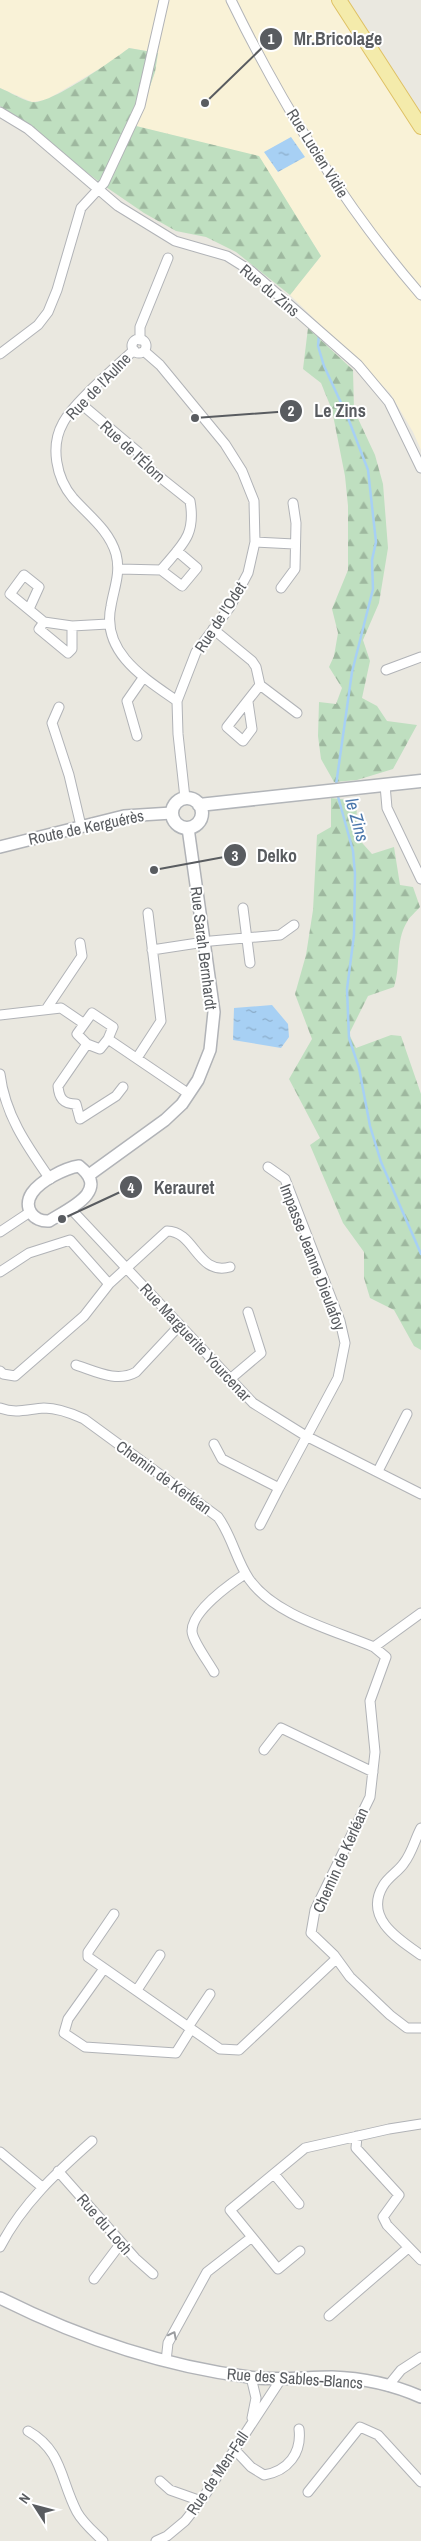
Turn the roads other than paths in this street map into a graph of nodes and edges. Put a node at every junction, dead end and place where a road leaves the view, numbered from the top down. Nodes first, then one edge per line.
1 (164, 0) edge
2 (231, 0) edge
3 (339, 0) edge
4 (0, 112) edge
5 (421, 127) edge
6 (98, 189) junction
7 (168, 258) dead end
8 (421, 294) edge
9 (140, 340) junction
10 (134, 350) junction
11 (144, 351) junction
12 (0, 354) edge
13 (80, 403) junction
14 (421, 468) edge
15 (293, 502) dead end
16 (255, 542) junction
17 (294, 544) junction
18 (177, 551) junction
19 (119, 569) junction
20 (161, 570) junction
21 (281, 588) dead end
22 (29, 609) dead end
23 (44, 622) junction
24 (108, 624) junction
25 (72, 626) junction
26 (213, 629) junction
27 (421, 657) edge
28 (386, 670) dead end
29 (143, 678) junction
30 (260, 685) junction
31 (177, 701) junction
32 (248, 702) dead end
33 (58, 707) dead end
34 (297, 713) dead end
35 (137, 736) dead end
36 (421, 781) edge
37 (385, 785) junction
38 (185, 798) junction
39 (199, 805) junction
40 (172, 813) junction
41 (80, 826) junction
42 (188, 828) junction
43 (0, 847) edge
44 (421, 879) edge
45 (243, 908) dead end
46 (148, 913) dead end
47 (294, 925) dead end
48 (246, 938) junction
49 (204, 942) junction
50 (80, 943) dead end
51 (152, 950) junction
52 (250, 963) dead end
53 (47, 1008) junction
54 (0, 1015) edge
55 (84, 1023) junction
56 (108, 1039) junction
57 (87, 1044) junction
58 (136, 1058) junction
59 (0, 1074) edge
60 (123, 1087) dead end
61 (189, 1094) junction
62 (268, 1167) dead end
63 (89, 1174) junction
64 (50, 1179) junction
65 (70, 1208) junction
66 (30, 1212) junction
67 (0, 1232) edge
68 (230, 1267) dead end
69 (126, 1269) junction
70 (0, 1272) edge
71 (109, 1284) junction
72 (248, 1312) dead end
73 (179, 1326) junction
74 (76, 1365) dead end
75 (0, 1371) edge
76 (229, 1380) junction
77 (0, 1408) edge
78 (407, 1414) dead end
79 (306, 1436) junction
80 (214, 1444) dead end
81 (378, 1471) junction
82 (279, 1488) junction
83 (421, 1494) edge
84 (260, 1524) dead end
85 (246, 1574) junction
86 (421, 1613) edge
87 (374, 1647) junction
88 (214, 1672) dead end
89 (264, 1750) dead end
90 (373, 1772) junction
91 (421, 1828) edge
92 (114, 1914) dead end
93 (160, 1955) dead end
94 (421, 1955) edge
95 (336, 1959) junction
96 (103, 1970) junction
97 (137, 1990) junction
98 (210, 1994) dead end
99 (190, 2028) junction
100 (421, 2028) edge
101 (421, 2124) edge
102 (357, 2136) junction
103 (92, 2141) dead end
104 (0, 2152) edge
105 (58, 2171) junction
106 (274, 2174) junction
107 (42, 2187) junction
108 (299, 2204) dead end
109 (252, 2237) junction
110 (120, 2243) junction
111 (0, 2247) edge
112 (408, 2248) junction
113 (300, 2250) dead end
114 (421, 2260) edge
115 (153, 2274) dead end
116 (94, 2278) dead end
117 (0, 2298) edge
118 (329, 2316) dead end
119 (421, 2357) edge
120 (166, 2361) junction
121 (251, 2377) junction
122 (281, 2379) junction
123 (388, 2386) junction
124 (421, 2397) edge
125 (252, 2420) junction
126 (299, 2429) dead end
127 (28, 2431) dead end
128 (236, 2450) junction
129 (160, 2481) dead end
130 (421, 2482) edge
131 (308, 2492) dead end
132 (201, 2501) junction
133 (102, 2541) edge
134 (156, 2541) edge

1 - 6 street
2 - 8 street, Rue Lucien Vidie
3 - 5 main road
4 - 6 street, Rue du Zins
6 - 12 street
6 - 14 street, Rue du Zins
7 - 9 street, Rue de l'Aulne
9 - 10 street, Rue de l'Aulne
9 - 11 street, Rue de l'Aulne
10 - 11 street, Rue de l'Aulne
10 - 13 street, Rue de l'Aulne
11 - 16 street, Rue de l'Odet
13 - 18 street, Rue de l'Élorn
13 - 19 street, Rue de l'Aulne
15 - 17 street
16 - 17 street
16 - 26 street, Rue de l'Odet
17 - 21 street
18 - 20 street, Rue de l'Élorn
18 - 20 street
19 - 20 street
19 - 24 street, Rue de l'Aulne
22 - 23 street
23 - 25 street
23 - 25 street
24 - 25 street
24 - 29 street
26 - 30 street
26 - 31 street, Rue de l'Odet
27 - 28 street
29 - 31 street
29 - 35 street
30 - 32 street
30 - 34 street
31 - 38 street, Rue de l'Odet
33 - 41 street
36 - 37 main road
37 - 39 main road
37 - 44 street
38 - 39 main road
38 - 40 main road
39 - 42 main road
40 - 41 street, Route de Kerguérès
40 - 42 main road
41 - 43 street, Route de Kerguérès
42 - 49 street, Rue Sarah Bernhardt
45 - 48 street
46 - 51 street
47 - 48 street
48 - 49 street
48 - 52 street
49 - 51 street
49 - 61 street, Rue Sarah Bernhardt
50 - 53 street
51 - 58 street
53 - 54 street
53 - 55 street
55 - 56 street
55 - 57 street
56 - 57 street
56 - 58 street
57 - 60 street
58 - 61 street
59 - 64 street
61 - 63 street, Rue Sarah Bernhardt
62 - 79 street, Impasse Jeanne Dieulafoy
63 - 64 street
63 - 65 street
64 - 66 street
65 - 66 street
65 - 69 street, Rue Marguerite Yourcenar
66 - 67 street
68 - 69 street
69 - 71 street
69 - 73 street, Rue Marguerite Yourcenar
70 - 71 street
71 - 75 street
72 - 76 street
73 - 74 street
73 - 76 street, Rue Marguerite Yourcenar
76 - 79 street, Rue Marguerite Yourcenar
77 - 85 street, Chemin de Kerléan
78 - 81 street
79 - 81 street, Rue Marguerite Yourcenar
79 - 82 street, Impasse Jeanne Dieulafoy
80 - 82 street
81 - 83 street, Rue Marguerite Yourcenar
82 - 84 street, Impasse Jeanne Dieulafoy
85 - 87 street, Chemin de Kerléan
85 - 88 street
86 - 87 street
87 - 90 street, Chemin de Kerléan
89 - 90 street
90 - 95 street, Chemin de Kerléan
91 - 94 street
92 - 96 street
93 - 97 street
95 - 99 street
95 - 100 street, Chemin de Kerléan
96 - 97 street
96 - 99 street
97 - 99 street
98 - 99 street
101 - 102 street
102 - 106 street
102 - 112 street
103 - 105 street
104 - 107 street
105 - 107 street
105 - 110 street, Rue du Loch
106 - 108 street
106 - 109 street
107 - 111 street
109 - 113 street
120 -> 109 street
110 - 115 street, Rue du Loch
110 - 116 street
112 - 114 street
112 - 118 street
117 - 120 street, Rue des Sables-Blancs
119 - 123 street
120 - 121 street, Rue des Sables-Blancs
121 - 122 street, Rue des Sables-Blancs
121 - 125 street, Rue de Men-Fall
122 - 123 street, Rue des Sables-Blancs
122 - 125 street, Rue de Men-Fall
123 - 124 street, Rue des Sables-Blancs
125 - 128 street, Rue de Men-Fall
126 - 128 street
127 - 133 street
128 - 132 street, Rue de Men-Fall
129 - 132 street
130 - 131 street
132 - 134 street, Rue de Men-Fall

